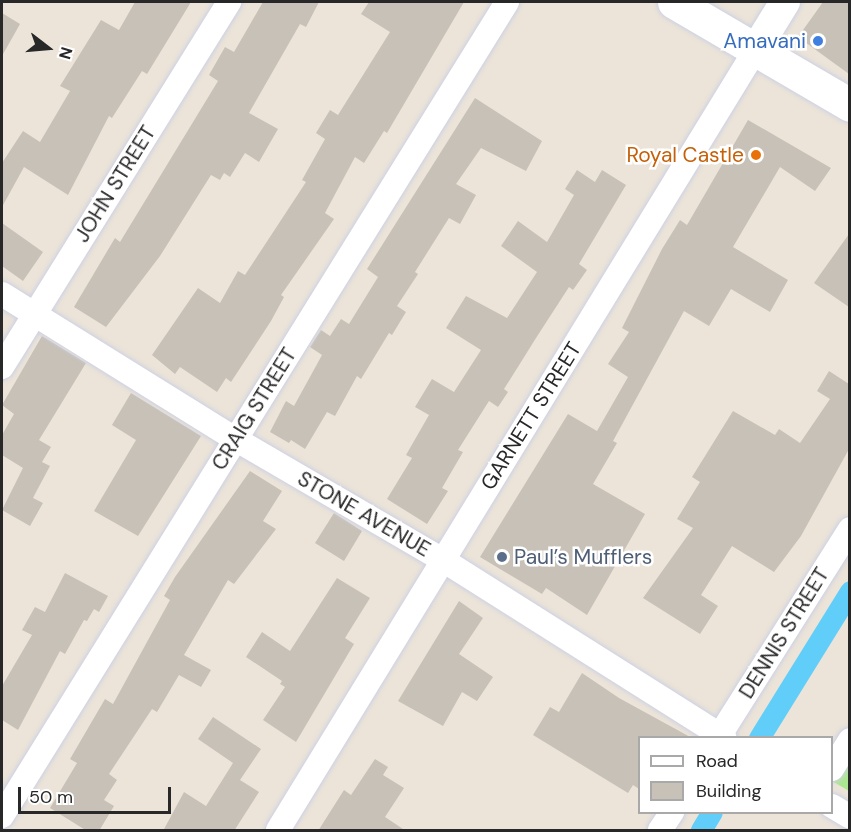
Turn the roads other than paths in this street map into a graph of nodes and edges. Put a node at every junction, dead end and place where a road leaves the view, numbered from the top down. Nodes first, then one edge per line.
1 (229, 2) edge
2 (507, 2) edge
3 (674, 2) edge
4 (785, 2) edge
5 (756, 49) junction
6 (849, 105) edge
7 (2, 294) edge
8 (33, 315) junction
9 (2, 367) edge
10 (235, 439) junction
11 (849, 529) edge
12 (443, 560) junction
13 (721, 736) edge
14 (849, 740) edge
15 (833, 766) edge
16 (833, 807) edge
17 (671, 814) edge
18 (2, 816) edge
19 (849, 818) edge
20 (278, 831) edge
21 (660, 831) edge

1 - 8 street, JOHN STREET
2 - 10 street, CRAIG STREET
3 - 5 main road
4 - 5 street, GARNETT STREET
5 - 6 main road
5 - 12 street, GARNETT STREET
7 - 8 street, STONE AVENUE
8 - 9 street, JOHN STREET
8 - 10 street, STONE AVENUE
10 - 12 street, STONE AVENUE
10 - 18 street, CRAIG STREET
11 - 13 street, DENNIS STREET
12 - 13 street, STONE AVENUE
12 - 20 street, GARNETT STREET
14 - 15 street
16 - 19 street
17 - 21 street

